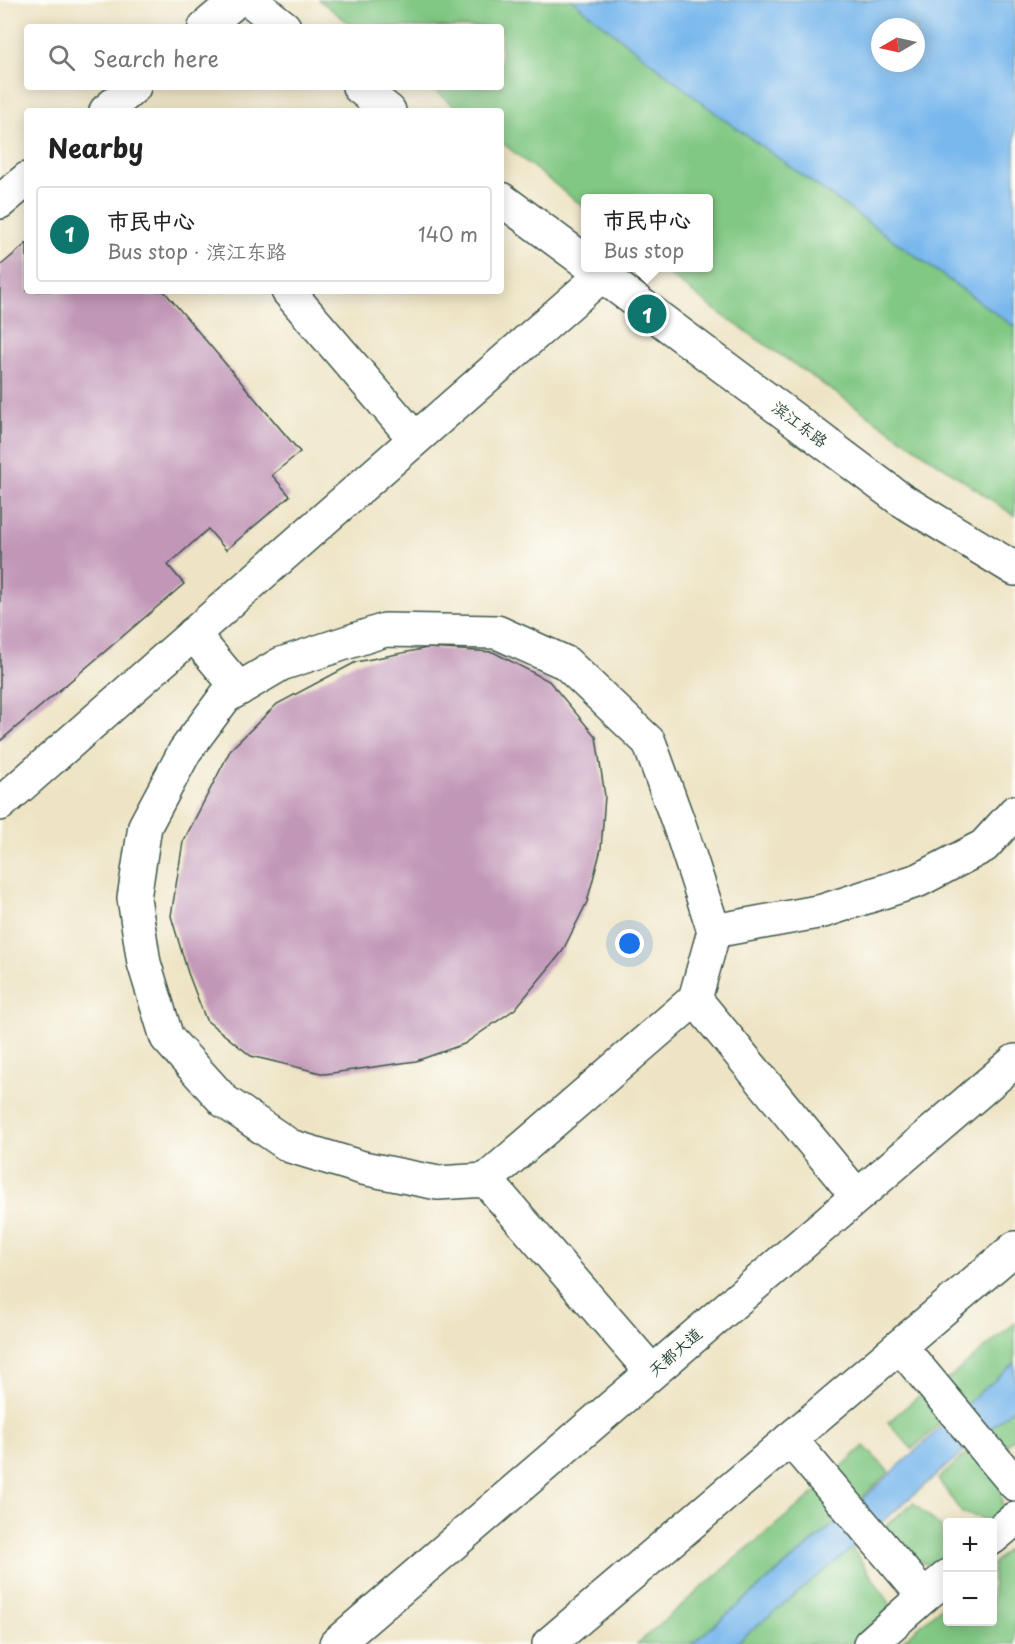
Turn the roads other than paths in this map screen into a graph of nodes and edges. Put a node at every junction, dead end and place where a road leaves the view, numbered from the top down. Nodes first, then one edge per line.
1 (237, 0) edge
2 (250, 0) edge
3 (209, 24) edge
4 (280, 24) edge
5 (363, 90) edge
6 (385, 108) edge
7 (24, 182) edge
8 (504, 201) edge
9 (0, 202) edge
10 (581, 259) edge
11 (589, 272) edge
12 (598, 272) edge
13 (291, 294) edge
14 (415, 439) junction
15 (1015, 569) edge
16 (193, 634) junction
17 (239, 688) junction
18 (0, 804) edge
19 (1015, 812) edge
20 (714, 931) junction
21 (695, 999) junction
22 (1015, 1061) edge
23 (486, 1180) junction
24 (857, 1196) junction
25 (1015, 1248) edge
26 (900, 1346) junction
27 (652, 1372) junction
28 (790, 1439) junction
29 (1005, 1472) edge
30 (1015, 1519) edge
31 (997, 1535) edge
32 (936, 1586) edge
33 (336, 1644) edge
34 (549, 1644) edge
35 (870, 1644) edge

1 - 3 street
2 - 4 street
5 - 6 street
7 - 9 street
8 - 10 street, 滨江东路
11 - 14 street
12 - 15 street, 滨江东路
13 - 14 street
14 - 16 street
16 - 17 street
16 - 18 street
17 - 20 street
17 - 23 street
19 - 20 street
20 - 21 street
21 - 23 street
21 - 24 street
22 - 24 street, 天都大道
23 - 27 street
24 - 27 street, 天都大道
25 - 26 street
26 - 28 street
26 - 29 street
27 - 33 street, 天都大道
28 - 32 street
28 - 34 street
30 - 31 street
32 - 35 street

